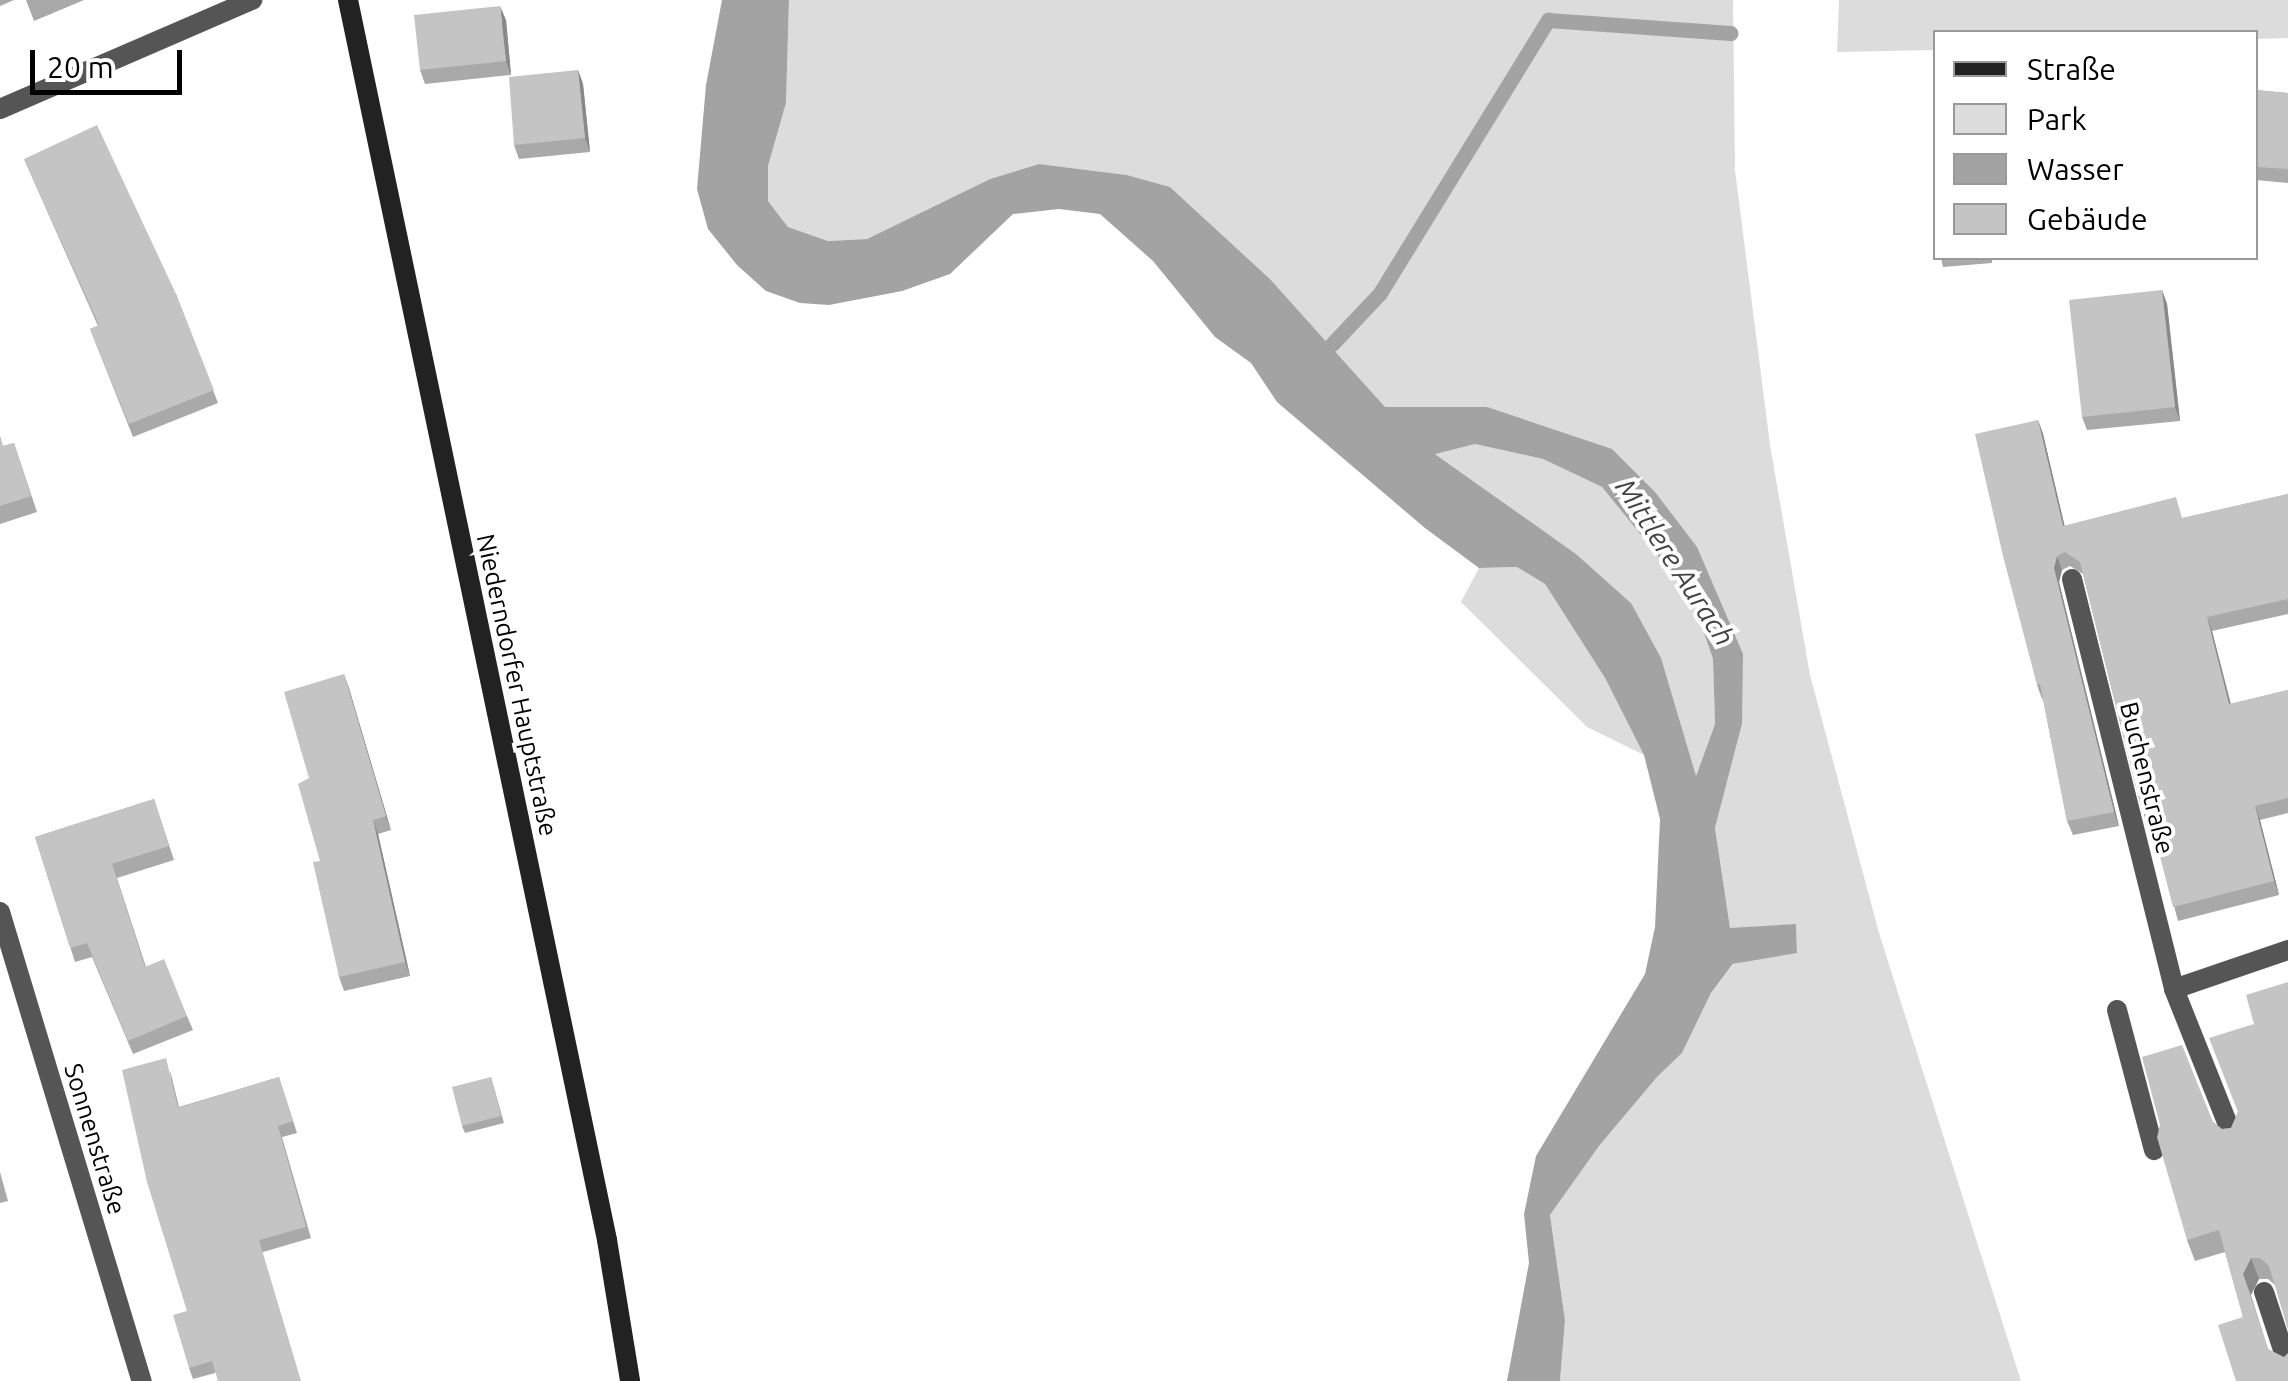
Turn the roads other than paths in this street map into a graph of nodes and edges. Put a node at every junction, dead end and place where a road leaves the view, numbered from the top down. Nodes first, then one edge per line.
1 (252, 0) edge
2 (348, 0) edge
3 (0, 108) edge
4 (2072, 579) edge
5 (0, 912) edge
6 (2288, 950) edge
7 (2174, 989) junction
8 (2117, 1010) dead end
9 (2234, 1136) edge
10 (2154, 1150) edge
11 (2264, 1292) edge
12 (2288, 1366) edge
13 (142, 1381) edge
14 (630, 1381) edge

1 - 3 street
2 - 14 street, Niederndorfer Hauptstraße
4 - 7 street, Buchenstraße
5 - 13 street, Sonnenstraße
6 - 7 street
7 - 9 street, Buchenstraße
8 - 10 street
11 - 12 street

